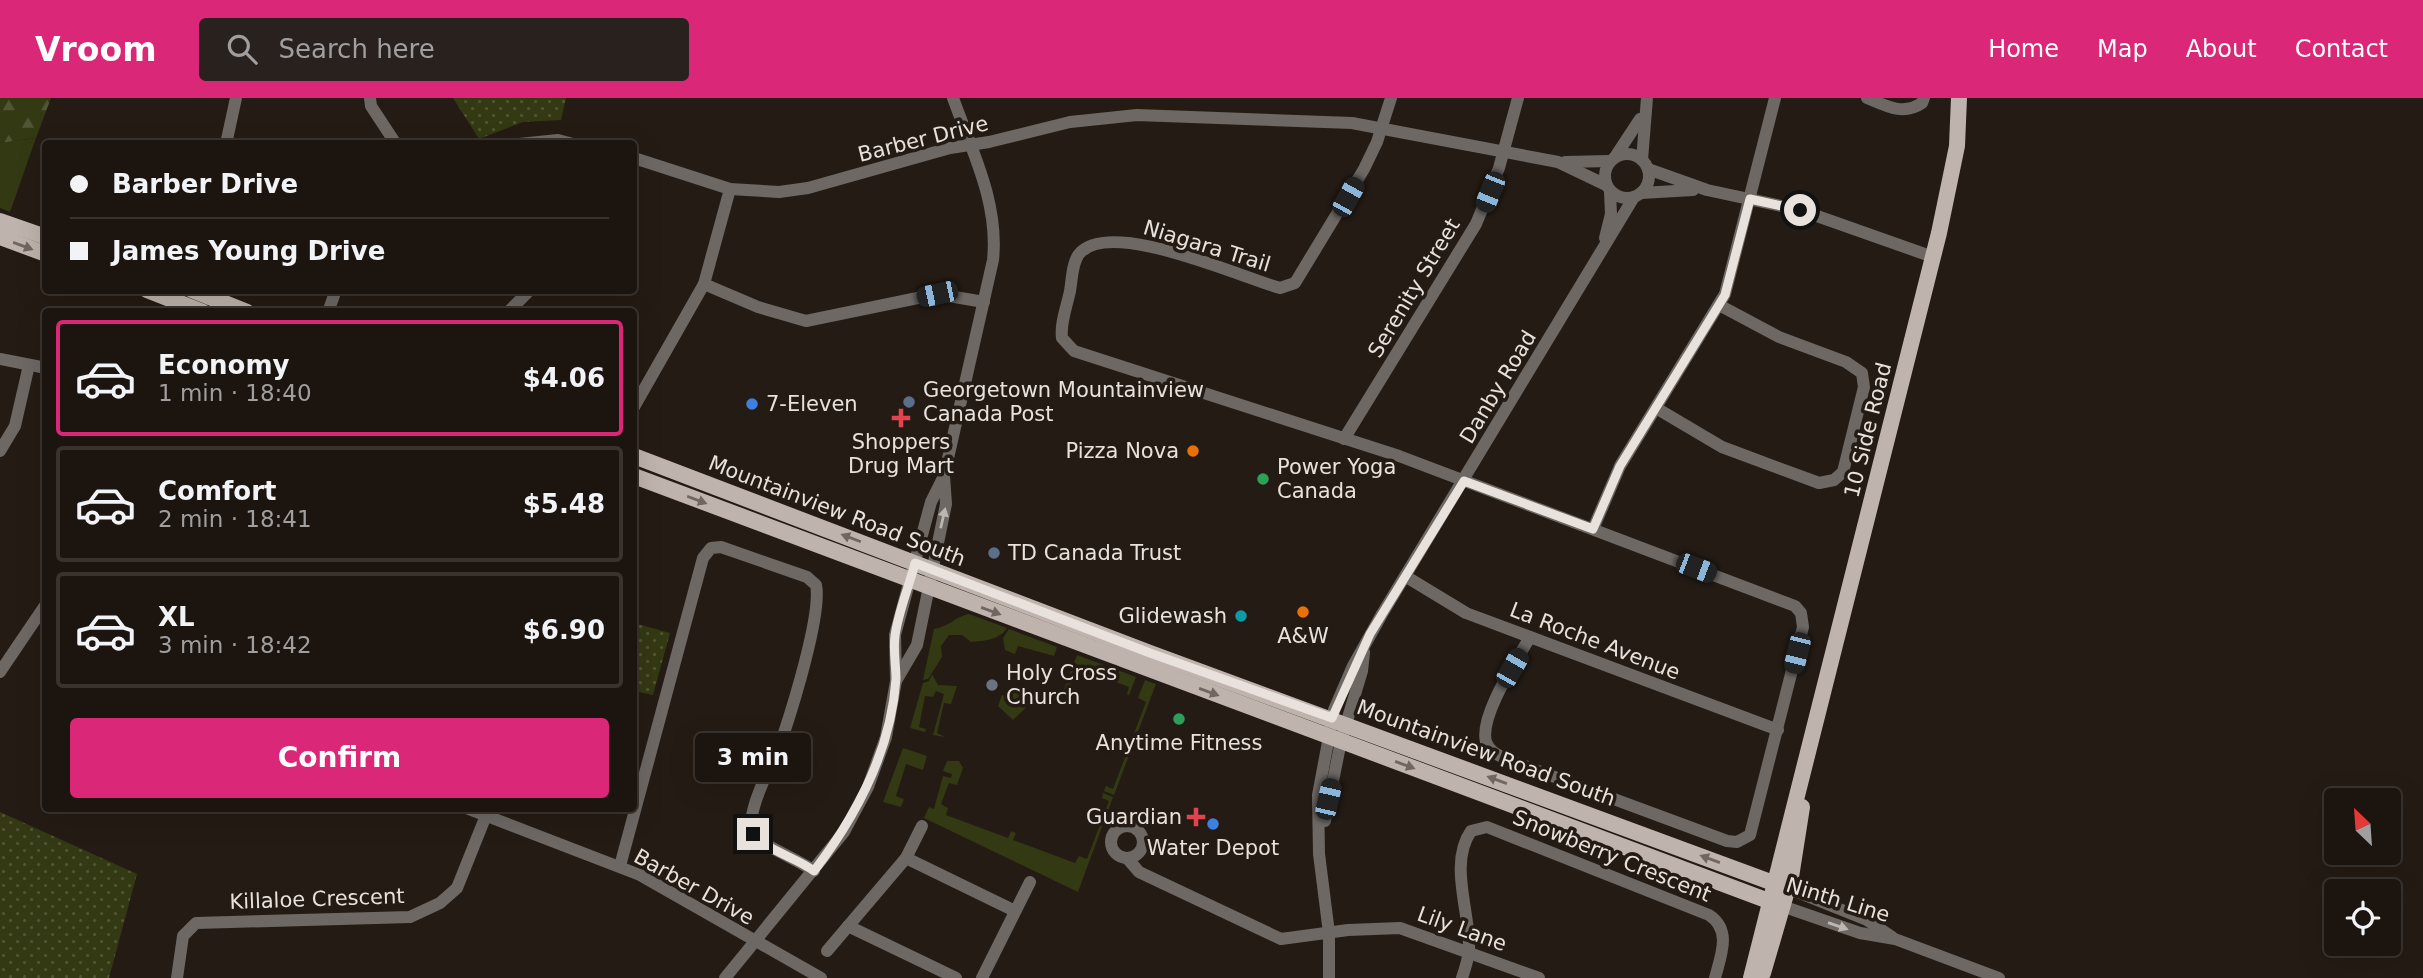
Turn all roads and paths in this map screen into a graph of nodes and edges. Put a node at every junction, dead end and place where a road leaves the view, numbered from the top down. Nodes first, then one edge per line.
1 (236, 98) edge
2 (370, 98) edge
3 (953, 98) edge
4 (1391, 98) edge
5 (1518, 98) edge
6 (1647, 98) edge
7 (1775, 98) edge
8 (1867, 98) edge
9 (1924, 98) edge
10 (1959, 98) edge
11 (1643, 113) junction
12 (1382, 128) junction
13 (227, 140) edge
14 (393, 140) edge
15 (970, 145) junction
16 (1504, 152) junction
17 (637, 159) edge
18 (1613, 159) junction
19 (1558, 162) junction
20 (1645, 164) junction
21 (1608, 188) junction
22 (730, 189) junction
23 (1707, 190) junction
24 (1638, 195) junction
25 (1750, 199) junction
26 (0, 221) edge
27 (42, 236) edge
28 (0, 237) edge
29 (1601, 252) junction
30 (42, 253) edge
31 (1933, 257) junction
32 (704, 284) junction
33 (157, 294) edge
34 (202, 294) edge
35 (526, 294) edge
36 (984, 302) junction
37 (1719, 305) junction
38 (193, 308) edge
39 (237, 308) edge
40 (512, 308) edge
41 (0, 359) edge
42 (29, 365) junction
43 (42, 367) edge
44 (637, 402) edge
45 (1656, 408) junction
46 (1344, 439) junction
47 (0, 451) edge
48 (637, 457) edge
49 (944, 476) junction
50 (637, 477) edge
51 (1464, 481) junction
52 (1593, 529) junction
53 (915, 563) junction
54 (931, 569) junction
55 (1405, 576) junction
56 (911, 580) junction
57 (927, 587) junction
58 (42, 610) edge
59 (1530, 637) junction
60 (0, 671) edge
61 (896, 681) junction
62 (1339, 721) junction
63 (1778, 730) junction
64 (1334, 739) junction
65 (637, 803) edge
66 (487, 812) edge
67 (635, 812) edge
68 (922, 826) dead end
69 (906, 858) junction
70 (1127, 858) dead end
71 (620, 866) junction
72 (814, 871) junction
73 (1030, 882) dead end
74 (1781, 885) junction
75 (1776, 904) junction
76 (1015, 911) junction
77 (848, 926) junction
78 (1329, 933) junction
79 (1895, 939) junction
80 (754, 942) junction
81 (827, 951) dead end
82 (1469, 952) junction
83 (177, 978) edge
84 (725, 978) edge
85 (821, 978) edge
86 (956, 978) edge
87 (982, 978) edge
88 (1329, 978) edge
89 (1462, 978) edge
90 (1539, 978) edge
91 (1716, 978) edge
92 (1751, 978) edge
93 (1761, 978) edge
94 (1999, 978) edge

1 - 13 street
2 - 14 street
3 - 15 street
4 - 12 street, Niagara Trail
5 - 16 street, Serenity Street
6 - 11 street
7 - 25 street
8 - 9 street
10 - 31 main road, 10 Side Road
11 - 18 street
11 - 20 street
12 - 15 street, Barber Drive
12 - 16 street, Barber Drive
12 - 46 street, Niagara Trail
15 - 22 street, Barber Drive
15 - 36 street
16 - 19 street, Barber Drive
16 - 46 street, Serenity Street
17 - 22 street, Barber Drive
18 - 19 street, Barber Drive
18 - 20 street
18 - 21 street
19 - 21 street, Barber Drive
20 - 23 street
20 - 24 street
21 - 24 street
21 - 29 street, Danby Road
22 - 32 street
23 - 24 street
23 - 25 street
24 - 29 street, Danby Road
25 - 31 street
25 - 37 street
26 - 27 main road
28 -> 30 main road
29 - 51 street, Danby Road
31 - 74 main road, 10 Side Road
32 - 36 street
32 - 44 street
33 - 38 main road
34 - 39 main road
35 - 40 street
36 - 49 street
37 - 45 street
37 - 45 street
41 - 42 street
42 - 43 street
42 - 47 street
45 - 52 street
46 - 51 street, Niagara Trail
53 -> 48 main road, Mountainview Road South
49 - 53 street
54 -> 49 street
50 -> 56 main road, Mountainview Road South
51 - 52 street, Niagara Trail
51 - 55 street, Danby Road
52 - 63 street, Niagara Trail
53 - 54 main road, Mountainview Road South
53 - 56 street
54 - 57 street
54 - 62 main road, Mountainview Road South
55 - 59 street, La Roche Avenue
55 - 62 street, Danby Road
56 - 57 main road, Mountainview Road South
56 - 61 street
57 - 61 street
57 -> 64 main road, Mountainview Road South
58 - 60 street
59 - 63 street, La Roche Avenue
59 - 63 street
61 - 72 street
62 - 64 street, Danby Road
74 -> 62 main road, Mountainview Road South
64 -> 75 main road, Mountainview Road South
64 - 78 street, Danby Road
65 - 72 street
66 - 71 street, Barber Drive
66 - 83 street, Killaloe Crescent
67 - 71 street
68 - 69 street
69 - 76 street
69 - 77 street
70 - 78 street, Lily Lane
71 - 80 street, Barber Drive
72 - 80 street
73 - 76 street
74 - 75 main road, 10 Side Road
74 - 79 street, Ninth Line
75 -> 79 street, Ninth Line
75 - 92 main road, 10 Side Road
75 - 93 main road, 10 Side Road
76 - 87 street
77 - 81 street
77 - 86 street
78 - 82 street, Lily Lane
78 - 88 street, Danby Road
79 - 94 street, Ninth Line
80 - 84 street
80 - 85 street, Barber Drive
82 - 89 street
82 - 90 street, Lily Lane
82 - 91 street, Snowberry Crescent

